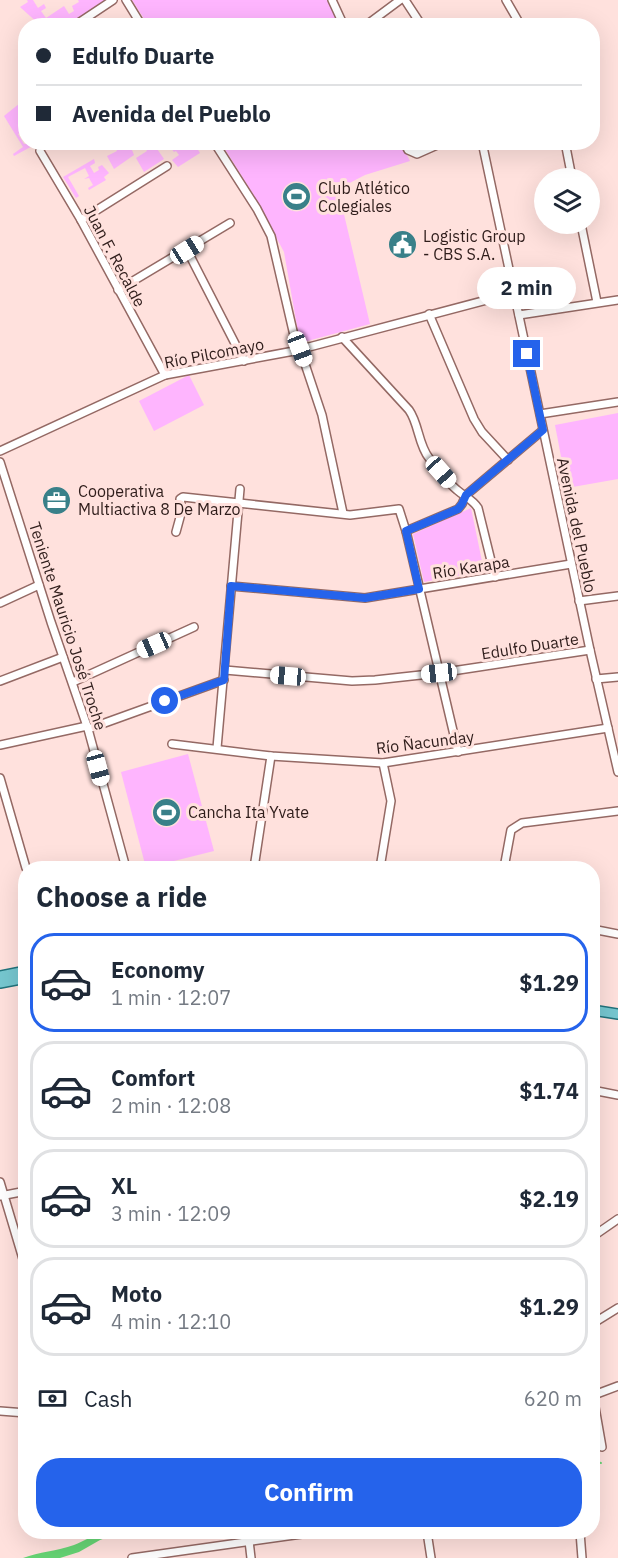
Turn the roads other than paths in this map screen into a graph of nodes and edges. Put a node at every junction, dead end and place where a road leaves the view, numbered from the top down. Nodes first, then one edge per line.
1 (112, 0) edge
2 (126, 0) edge
3 (332, 0) edge
4 (400, 0) edge
5 (405, 0) edge
6 (506, 0) edge
7 (86, 18) edge
8 (137, 18) edge
9 (340, 18) edge
10 (376, 18) edge
11 (417, 18) edge
12 (516, 18) edge
13 (219, 150) edge
14 (408, 150) edge
15 (428, 150) edge
16 (484, 150) edge
17 (567, 150) edge
18 (40, 151) dead end
19 (168, 166) dead end
20 (570, 168) edge
21 (81, 220) junction
22 (230, 223) dead end
23 (583, 234) edge
24 (187, 250) junction
25 (118, 290) junction
26 (513, 293) junction
27 (618, 300) edge
28 (597, 302) junction
29 (429, 314) junction
30 (519, 315) junction
31 (342, 337) junction
32 (300, 349) junction
33 (244, 361) junction
34 (165, 375) junction
35 (618, 402) edge
36 (540, 414) junction
37 (543, 430) junction
38 (0, 451) edge
39 (508, 460) junction
40 (0, 462) edge
41 (240, 489) dead end
42 (466, 495) junction
43 (237, 503) junction
44 (343, 513) junction
45 (406, 531) junction
46 (176, 532) dead end
47 (571, 564) junction
48 (495, 577) junction
49 (39, 585) junction
50 (231, 586) junction
51 (419, 589) junction
52 (618, 596) edge
53 (579, 601) junction
54 (0, 603) edge
55 (194, 627) dead end
56 (590, 650) junction
57 (63, 657) junction
58 (225, 670) junction
59 (439, 673) junction
60 (618, 677) edge
61 (596, 679) junction
62 (224, 680) junction
63 (0, 681) edge
64 (73, 681) junction
65 (87, 728) junction
66 (608, 728) junction
67 (172, 744) dead end
68 (0, 745) edge
69 (217, 748) junction
70 (458, 752) junction
71 (271, 756) junction
72 (616, 759) edge
73 (383, 764) junction
74 (618, 772) edge
75 (0, 778) edge
76 (618, 811) edge
77 (24, 861) edge
78 (124, 861) edge
79 (256, 861) edge
80 (381, 861) edge
81 (505, 861) edge
82 (600, 931) edge
83 (618, 934) edge
84 (18, 973) edge
85 (0, 976) edge
86 (18, 980) edge
87 (0, 983) edge
88 (600, 1005) edge
89 (618, 1008) edge
90 (600, 1011) edge
91 (618, 1014) edge
92 (600, 1092) edge
93 (618, 1095) edge
94 (0, 1182) edge
95 (18, 1193) edge
96 (2, 1196) edge
97 (618, 1219) edge
98 (600, 1231) edge
99 (18, 1245) edge
100 (618, 1308) edge
101 (600, 1319) edge
102 (618, 1386) edge
103 (600, 1391) edge
104 (0, 1411) edge
105 (18, 1412) edge
106 (600, 1435) edge
107 (602, 1447) dead end
108 (257, 1539) edge
109 (428, 1539) edge
110 (581, 1539) edge
111 (249, 1540) junction
112 (132, 1558) edge
113 (251, 1558) edge
114 (431, 1558) edge
115 (582, 1558) edge

1 - 7 street
2 - 8 street
3 - 9 street
4 - 10 street
5 - 11 street
6 - 12 street
13 - 32 street
14 - 15 street
16 - 26 street, Avenida del Pueblo
17 - 20 street
18 - 21 street, Juan F. Recalde
19 - 21 street
21 - 25 street, Juan F. Recalde
22 - 24 street
23 - 28 street
24 - 25 street
24 - 33 street
25 - 34 street, Juan F. Recalde
26 - 29 street, Río Pilcomayo
26 - 30 street, Avenida del Pueblo
27 - 28 street
28 - 30 street
29 - 31 street, Río Pilcomayo
29 - 39 street
30 - 36 street, Avenida del Pueblo
31 - 32 street, Río Pilcomayo
31 - 42 street
32 - 33 street, Río Pilcomayo
32 - 44 street
33 - 34 street, Río Pilcomayo
34 - 38 street, Río Pilcomayo
35 - 36 street
36 - 37 street, Avenida del Pueblo
37 - 39 street
37 - 47 street, Avenida del Pueblo
39 - 42 street
40 - 49 street, Teniente Mauricio José Troche
41 - 43 street
42 - 45 street
42 - 48 street
43 - 44 street
43 - 46 street
43 - 50 street
44 - 45 street
45 - 51 street
47 - 48 street, Río Karapa
47 - 53 street, Avenida del Pueblo
48 - 51 street, Río Karapa
49 - 54 street
49 - 57 street, Teniente Mauricio José Troche
50 - 51 street, Río Karapa
50 - 58 street
51 - 59 street
52 - 53 street
53 - 56 street, Avenida del Pueblo
55 - 64 street
56 - 59 street, Edulfo Duarte
56 - 61 street, Avenida del Pueblo
57 - 63 street
57 - 64 street, Teniente Mauricio José Troche
58 - 59 street, Edulfo Duarte
58 - 62 street
59 - 70 street
60 - 61 street
61 - 66 street, Avenida del Pueblo
62 - 65 street
62 - 69 street
64 - 65 street, Teniente Mauricio José Troche
65 - 68 street
65 - 78 street, Teniente Mauricio José Troche
66 - 70 street, Río Ñacunday
66 - 72 street, Avenida del Pueblo
67 - 69 street, Río Ñacunday
69 - 71 street, Río Ñacunday
70 - 73 street, Río Ñacunday
71 - 73 street, Río Ñacunday
71 - 79 street
72 - 74 street, Avenida del Pueblo
73 - 80 street
75 - 77 street
76 - 81 street
82 - 83 street
84 - 85 main road
86 - 87 main road
88 - 89 main road
90 - 91 main road
92 - 93 street
94 - 96 street
95 - 96 street
96 - 99 street
97 - 98 street
100 - 101 street
102 - 103 street
104 - 105 street
106 - 107 street
108 - 111 street
109 - 114 street
110 - 115 street
111 - 112 street
111 - 113 street

